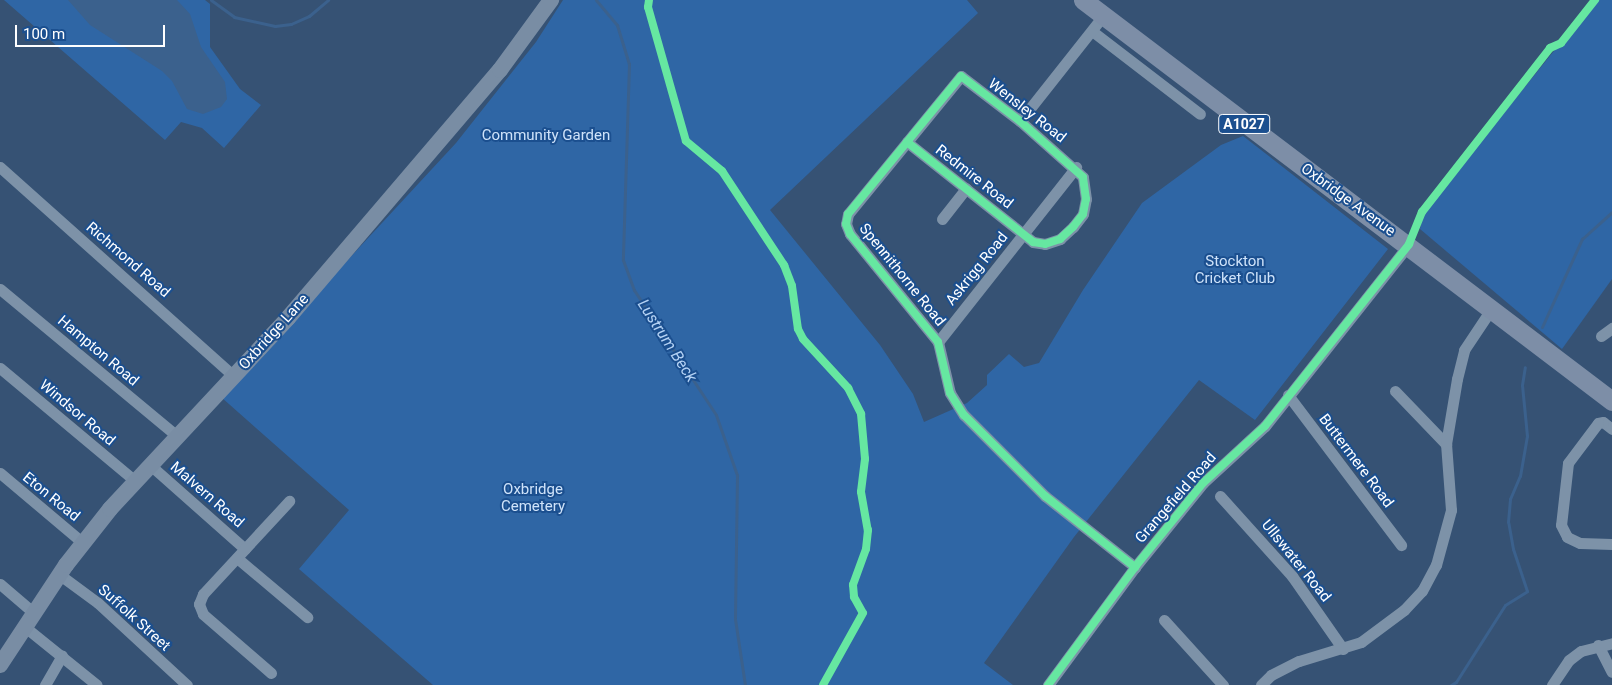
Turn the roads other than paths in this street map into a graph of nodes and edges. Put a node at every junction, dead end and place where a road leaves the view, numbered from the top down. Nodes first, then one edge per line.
1 (551, 0) edge
2 (1083, 0) edge
3 (1097, 24) junction
4 (962, 76) joint
5 (1200, 114) dead end
6 (1020, 121) junction
7 (907, 142) junction
8 (0, 167) edge
9 (1076, 167) junction
10 (966, 188) junction
11 (942, 219) dead end
12 (1024, 234) junction
13 (1408, 244) junction
14 (0, 289) edge
15 (1492, 308) junction
16 (1612, 328) edge
17 (1601, 336) dead end
18 (938, 342) junction
19 (0, 368) edge
20 (234, 376) junction
21 (1395, 391) dead end
22 (1288, 395) junction
23 (1612, 401) edge
24 (1608, 425) edge
25 (177, 436) junction
26 (1446, 444) junction
27 (149, 464) junction
28 (0, 474) edge
29 (135, 481) junction
30 (1220, 496) dead end
31 (289, 501) dead end
32 (84, 543) junction
33 (1612, 544) edge
34 (1401, 545) dead end
35 (245, 549) junction
36 (236, 558) junction
37 (1135, 567) junction
38 (60, 575) junction
39 (0, 584) edge
40 (34, 613) junction
41 (307, 617) dead end
42 (1164, 620) dead end
43 (25, 627) junction
44 (1612, 643) edge
45 (1598, 646) junction
46 (1343, 649) junction
47 (62, 656) junction
48 (0, 665) edge
49 (1612, 672) edge
50 (271, 673) dead end
51 (45, 685) edge
52 (97, 685) edge
53 (187, 685) edge
54 (1048, 685) edge
55 (1223, 685) edge
56 (1261, 685) edge
57 (1552, 685) edge

1 - 20 street, Oxbridge Lane
2 - 3 main road, Oxbridge Avenue / A1027
3 - 5 street
3 - 6 street
3 - 13 main road, Oxbridge Avenue / A1027
4 - 6 street, Wensley Road
4 - 7 street, Spennithorne Road
6 - 9 street, Wensley Road
7 - 10 street, Redmire Road
7 - 18 street, Spennithorne Road
8 - 20 street, Richmond Road
9 - 12 street, Askrigg Road
9 - 12 street
10 - 11 street
10 - 12 street, Redmire Road
12 - 18 street, Askrigg Road
13 - 15 main road, Oxbridge Avenue / A1027
13 - 22 street, Grangefield Road
14 - 25 street, Hampton Road
15 - 23 main road, Oxbridge Avenue / A1027
15 - 26 street
16 - 17 street
18 - 37 street, Spennithorne Road
19 - 29 street, Windsor Road
20 - 25 street, Oxbridge Lane
21 - 26 street
22 - 34 street, Buttermere Road
22 - 37 street, Grangefield Road
24 - 33 street
25 - 27 street, Oxbridge Lane
26 - 46 street
27 - 29 street, Oxbridge Lane
27 - 35 street, Malvern Road
28 - 32 street, Eton Road
29 - 32 street, Oxbridge Lane
30 - 46 street, Ullswater Road
31 - 35 street
32 - 38 street, Oxbridge Lane
35 - 36 street
36 - 41 street
36 - 50 street
37 - 54 street, Grangefield Road
38 - 40 street, Oxbridge Lane
38 - 53 street, Suffolk Street
39 - 40 street
40 - 43 street, Oxbridge Lane
42 - 55 street
43 - 47 street
43 - 48 street, Oxbridge Lane
44 - 45 street
45 - 49 street
45 - 57 street
46 - 56 street
47 - 51 street
47 - 52 street

